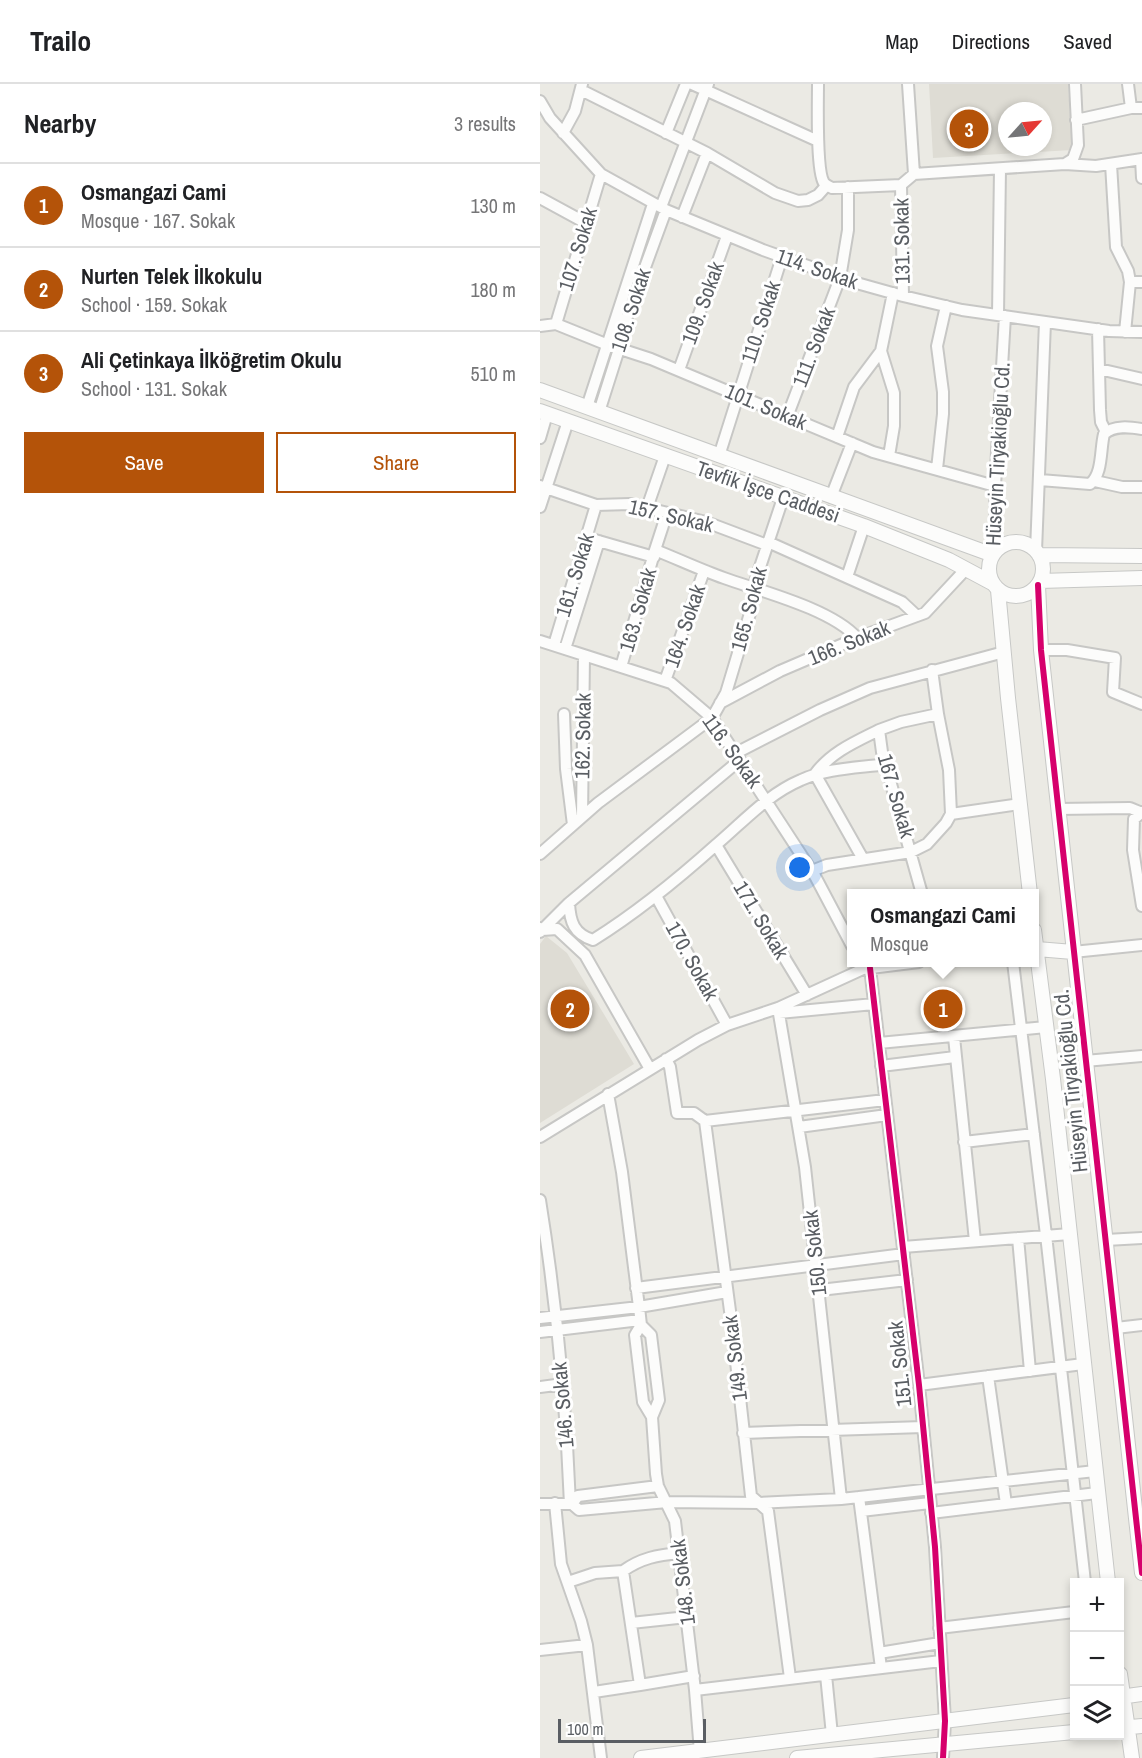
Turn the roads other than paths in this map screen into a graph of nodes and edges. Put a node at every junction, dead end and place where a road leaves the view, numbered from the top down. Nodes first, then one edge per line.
1 (686, 84) edge
2 (692, 84) edge
3 (818, 84) edge
4 (908, 84) edge
5 (1075, 84) edge
6 (1128, 84) edge
7 (581, 87) edge
8 (707, 87) edge
9 (540, 101) edge
10 (1136, 108) edge
11 (1076, 120) junction
12 (563, 133) junction
13 (666, 133) junction
14 (818, 141) junction
15 (684, 142) junction
16 (707, 153) junction
17 (1142, 159) edge
18 (1065, 164) junction
19 (1111, 164) junction
20 (1000, 169) junction
21 (602, 174) junction
22 (914, 174) junction
23 (1142, 178) edge
24 (901, 185) junction
25 (826, 186) junction
26 (848, 187) junction
27 (540, 199) edge
28 (660, 207) junction
29 (682, 217) junction
30 (586, 223) junction
31 (727, 236) junction
32 (782, 257) junction
33 (840, 278) junction
34 (1130, 282) junction
35 (1142, 282) edge
36 (898, 295) junction
37 (946, 306) junction
38 (1002, 315) junction
39 (1045, 322) junction
40 (556, 324) junction
41 (540, 326) edge
42 (1098, 329) junction
43 (1125, 332) junction
44 (1142, 332) edge
45 (608, 345) junction
46 (619, 349) junction
47 (881, 351) junction
48 (1099, 369) junction
49 (679, 370) junction
50 (1142, 379) edge
51 (540, 390) edge
52 (737, 394) junction
53 (593, 409) junction
54 (543, 413) edge
55 (787, 417) junction
56 (568, 421) junction
57 (633, 424) junction
58 (1142, 429) edge
59 (1106, 432) junction
60 (837, 437) junction
61 (540, 438) edge
62 (626, 442) junction
63 (852, 443) junction
64 (665, 456) junction
65 (719, 456) junction
66 (889, 456) junction
67 (937, 469) junction
68 (1040, 480) junction
69 (1095, 481) junction
70 (996, 486) junction
71 (542, 487) edge
72 (1142, 487) edge
73 (831, 497) junction
74 (783, 498) junction
75 (596, 505) junction
76 (540, 507) edge
77 (647, 508) junction
78 (667, 513) junction
79 (864, 526) junction
80 (586, 537) junction
81 (599, 541) junction
82 (767, 544) junction
83 (994, 552) junction
84 (655, 553) junction
85 (1037, 553) junction
86 (1142, 556) edge
87 (966, 569) junction
88 (704, 571) junction
89 (847, 578) junction
90 (1142, 578) edge
91 (1039, 583) junction
92 (995, 586) junction
93 (753, 589) junction
94 (918, 616) junction
95 (857, 638) junction
96 (540, 641) edge
97 (554, 645) junction
98 (565, 649) junction
99 (1041, 650) junction
100 (1004, 652) junction
101 (584, 656) junction
102 (621, 667) junction
103 (932, 670) junction
104 (665, 681) junction
105 (720, 703) junction
106 (1142, 704) edge
107 (564, 714) dead end
108 (938, 714) junction
109 (712, 718) junction
110 (879, 730) junction
111 (738, 756) junction
112 (887, 764) junction
113 (815, 774) junction
114 (766, 800) junction
115 (1020, 804) junction
116 (1058, 809) junction
117 (1142, 813) edge
118 (951, 814) junction
119 (582, 817) junction
120 (573, 825) junction
121 (716, 845) junction
122 (911, 852) junction
123 (540, 854) edge
124 (863, 859) junction
125 (812, 871) junction
126 (921, 889) edge
127 (1029, 889) edge
128 (656, 896) junction
129 (569, 903) junction
130 (1142, 906) edge
131 (541, 930) edge
132 (847, 937) edge
133 (1142, 945) edge
134 (1039, 949) edge
135 (1074, 952) junction
136 (862, 967) edge
137 (864, 967) edge
138 (1013, 967) edge
139 (1038, 967) edge
140 (807, 995) junction
141 (874, 1004) junction
142 (779, 1010) junction
143 (727, 1025) junction
144 (1046, 1027) junction
145 (1021, 1030) junction
146 (954, 1037) junction
147 (879, 1044) junction
148 (1142, 1056) edge
149 (955, 1057) junction
150 (666, 1059) junction
151 (1085, 1061) junction
152 (881, 1066) junction
153 (650, 1069) junction
154 (609, 1094) junction
155 (885, 1100) junction
156 (796, 1110) junction
157 (887, 1115) junction
158 (705, 1121) junction
159 (799, 1127) junction
160 (1034, 1134) junction
161 (540, 1137) edge
162 (964, 1142) junction
163 (540, 1200) edge
164 (1070, 1234) junction
165 (1046, 1235) junction
166 (1018, 1238) junction
167 (1142, 1238) edge
168 (1106, 1240) junction
169 (975, 1241) junction
170 (904, 1250) junction
171 (545, 1262) edge
172 (817, 1265) junction
173 (725, 1277) junction
174 (907, 1280) junction
175 (636, 1288) junction
176 (820, 1290) junction
177 (727, 1292) junction
178 (639, 1307) junction
179 (555, 1316) junction
180 (540, 1318) edge
181 (641, 1322) junction
182 (1142, 1325) edge
183 (1116, 1328) junction
184 (556, 1330) junction
185 (540, 1332) edge
186 (1083, 1365) junction
187 (1061, 1367) junction
188 (1030, 1371) junction
189 (988, 1376) junction
190 (563, 1384) junction
191 (919, 1385) junction
192 (540, 1387) edge
193 (652, 1417) junction
194 (923, 1427) junction
195 (833, 1430) junction
196 (743, 1433) junction
197 (1095, 1471) junction
198 (1073, 1473) junction
199 (1003, 1482) junction
200 (658, 1486) junction
201 (928, 1490) junction
202 (1097, 1492) junction
203 (1076, 1495) junction
204 (859, 1497) junction
205 (842, 1499) junction
206 (667, 1502) junction
207 (555, 1503) junction
208 (759, 1503) junction
209 (540, 1504) edge
210 (571, 1504) junction
211 (1006, 1504) junction
212 (930, 1508) junction
213 (861, 1510) junction
214 (679, 1553) junction
215 (623, 1571) junction
216 (1142, 1573) edge
217 (1085, 1578) edge
218 (1108, 1578) edge
219 (568, 1582) junction
220 (1070, 1612) edge
221 (687, 1617) junction
222 (631, 1623) junction
223 (939, 1628) junction
224 (940, 1643) junction
225 (587, 1645) junction
226 (540, 1650) edge
227 (879, 1653) junction
228 (940, 1661) junction
229 (881, 1668) junction
230 (826, 1675) junction
231 (694, 1676) junction
232 (790, 1677) junction
233 (640, 1685) junction
234 (695, 1690) junction
235 (594, 1692) junction
236 (1142, 1694) edge
237 (1124, 1697) edge
238 (1070, 1705) edge
239 (945, 1721) junction
240 (1142, 1726) edge
241 (1124, 1728) edge
242 (1124, 1732) edge
243 (1070, 1733) edge
244 (832, 1735) junction
245 (943, 1751) edge
246 (700, 1752) junction
247 (601, 1758) edge
248 (641, 1758) edge
249 (797, 1758) edge
250 (1131, 1758) edge

1 - 13 street
2 - 8 street
3 - 14 street
4 - 22 street, 131. Sokak
5 - 11 street
6 - 10 street
7 - 12 street
7 - 13 street
8 - 14 street
8 - 15 street
9 - 12 street, 114. Sokak
10 - 11 street
11 - 18 street
12 - 21 street, 114. Sokak
13 - 15 street
14 - 25 street
15 - 16 street
15 - 28 street
16 - 25 street
16 - 29 street
17 - 19 street
17 - 23 street
18 - 19 street
18 - 20 street
19 - 34 street
20 - 22 street
20 - 38 street, Hüseyin Tiryakioğlu Cd.
21 - 28 street, 114. Sokak
21 - 30 street, 107. Sokak
22 - 24 street
24 - 26 street
24 - 36 street, 131. Sokak
25 - 26 street
26 - 33 street, 111. Sokak
27 - 30 street
28 - 29 street, 114. Sokak
28 - 45 street
28 - 46 street, 108. Sokak
29 - 31 street, 114. Sokak
30 - 40 street, 107. Sokak
31 - 32 street, 114. Sokak
31 - 49 street, 109. Sokak
32 - 33 street, 114. Sokak
32 - 52 street, 110. Sokak
33 - 36 street, 114. Sokak
33 - 55 street, 111. Sokak
34 - 35 street
34 - 43 street
36 - 37 street, 114. Sokak
36 - 47 street, 131. Sokak
37 - 38 street, 114. Sokak
37 - 67 street
38 - 39 street, 114. Sokak
38 - 70 street, Hüseyin Tiryakioğlu Cd.
39 - 42 street, 114. Sokak
39 - 68 street, Hüseyin Tiryakioğlu Cd.
40 - 41 street, 101. Sokak
40 - 45 street, 101. Sokak
42 - 43 street, 114. Sokak
42 - 48 street
43 - 44 street, 114. Sokak
45 - 46 street, 101. Sokak
45 - 53 street
46 - 49 street, 101. Sokak
46 - 53 street, 108. Sokak
47 - 60 street
47 - 66 street
48 - 50 street
48 - 59 street
49 - 52 street, 101. Sokak
51 - 53 street, Tevfik İşce Caddesi
52 - 55 street, 101. Sokak
52 - 65 street, 110. Sokak
53 - 57 street, Tevfik İşce Caddesi
54 - 56 street, Tevfik İşce Caddesi
54 - 61 street
55 - 60 street, 101. Sokak
56 - 62 street, Tevfik İşce Caddesi
56 - 71 street
57 - 62 street
57 - 65 street, Tevfik İşce Caddesi
58 - 59 street
59 - 69 street
60 - 63 street, 101. Sokak
62 - 64 street, Tevfik İşce Caddesi
63 - 66 street, 101. Sokak
63 - 73 street
64 - 74 street, Tevfik İşce Caddesi
64 - 77 street
65 - 73 street, Tevfik İşce Caddesi
66 - 67 street, 101. Sokak
67 - 70 street, 101. Sokak
68 - 69 street
68 - 85 street, Hüseyin Tiryakioğlu Cd.
69 - 72 street
70 - 83 street, Hüseyin Tiryakioğlu Cd.
71 - 75 street, 157. Sokak
71 - 76 street
73 - 83 street, Tevfik İşce Caddesi
74 - 79 street, Tevfik İşce Caddesi
74 - 82 street, 165. Sokak
75 - 77 street, 157. Sokak
75 - 80 street, 161. Sokak
77 - 78 street, 157. Sokak
78 - 82 street, 157. Sokak
78 - 84 street
79 - 87 street, Tevfik İşce Caddesi
79 - 89 street
80 - 81 street
80 - 97 street, 161. Sokak
81 - 84 street
81 - 98 street
82 - 89 street, 157. Sokak
82 - 93 street, 165. Sokak
83 - 85 street
83 - 92 street, Hüseyin Tiryakioğlu Cd.
84 - 88 street, 163. Sokak
84 - 102 street, 163. Sokak
85 - 86 street
85 - 91 street, Hüseyin Tiryakioğlu Cd.
87 - 92 street, Tevfik İşce Caddesi
87 - 94 street, 166. Sokak
88 - 93 street, 163. Sokak
88 - 104 street, 164. Sokak
89 - 94 street, 157. Sokak
90 - 91 street
91 - 92 street
91 - 99 street, Hüseyin Tiryakioğlu Cd.
92 - 100 street, Hüseyin Tiryakioğlu Cd.
93 - 95 street, 163. Sokak
93 - 105 street, 165. Sokak
94 - 95 street, 166. Sokak
95 - 105 street, 166. Sokak
96 - 97 street, 116. Sokak
97 - 98 street, 116. Sokak
98 - 101 street, 116. Sokak
99 - 106 street
99 - 116 street, Hüseyin Tiryakioğlu Cd.
100 - 103 street
100 - 115 street, Hüseyin Tiryakioğlu Cd.
101 - 102 street, 116. Sokak
101 - 119 street, 162. Sokak
102 - 104 street, 116. Sokak
103 - 108 street
103 - 111 street
104 - 109 street, 116. Sokak
105 - 109 street, 165. Sokak
107 - 120 street
108 - 110 street, 167. Sokak
108 - 118 street
109 - 111 street, 116. Sokak
109 - 119 street
110 - 112 street, 167. Sokak
110 - 113 street
111 - 114 street, 116. Sokak
111 - 129 street
112 - 113 street
112 - 122 street, 167. Sokak
113 - 114 street
113 - 124 street
114 - 121 street
114 - 125 street, 116. Sokak
115 - 118 street
115 - 127 street, Hüseyin Tiryakioğlu Cd.
116 - 117 street
116 - 135 street, Hüseyin Tiryakioğlu Cd.
117 - 130 street
118 - 122 street
119 - 120 street
120 - 123 street
121 - 128 street
121 - 140 street, 171. Sokak
122 - 124 street
122 - 126 street, 167. Sokak
124 - 125 street
125 - 132 street, 116. Sokak
128 - 129 street
128 - 143 street, 170. Sokak
129 - 131 street
131 - 153 street
133 - 135 street
134 - 135 street
135 - 151 street, Hüseyin Tiryakioğlu Cd.
136 - 140 street
137 - 141 street, 151. Sokak
138 - 145 street
139 - 144 street, Hüseyin Tiryakioğlu Cd.
140 - 142 street
141 - 142 street
141 - 147 street, 151. Sokak
142 - 143 street
142 - 156 street, 150. Sokak
143 - 150 street
144 - 145 street
144 - 164 street, Hüseyin Tiryakioğlu Cd.
145 - 146 street
145 - 160 street
146 - 147 street
146 - 149 street
147 - 152 street, 151. Sokak
148 - 151 street
149 - 152 street
149 - 162 street
150 - 153 street
150 - 158 street
151 - 168 street, Hüseyin Tiryakioğlu Cd.
152 - 155 street, 151. Sokak
153 - 154 street
154 - 161 street
154 - 175 street, 148. Sokak
155 - 156 street
155 - 157 street, 151. Sokak
156 - 158 street
156 - 159 street, 150. Sokak
157 - 159 street
157 - 170 street, 151. Sokak
158 - 173 street, 149. Sokak
159 - 172 street, 150. Sokak
160 - 162 street
160 - 165 street
162 - 169 street
163 - 171 street, 146. Sokak
164 - 165 street
164 - 186 street, Hüseyin Tiryakioğlu Cd.
165 - 166 street
165 - 187 street
166 - 169 street
166 - 188 street
167 - 168 street
168 - 183 street, Hüseyin Tiryakioğlu Cd.
169 - 170 street
170 - 172 street
170 - 174 street, 151. Sokak
171 - 179 street, 146. Sokak
172 - 173 street
172 - 176 street, 150. Sokak
173 - 175 street
173 - 177 street, 149. Sokak
174 - 176 street
174 - 191 street, 151. Sokak
175 - 178 street, 148. Sokak
176 - 195 street, 150. Sokak
177 - 178 street
177 - 196 street, 149. Sokak
178 - 179 street
178 - 181 street, 148. Sokak
179 - 180 street
179 - 184 street, 146. Sokak
181 - 184 street
181 - 193 street, 148. Sokak
181 - 193 street, 148. Sokak
182 - 183 street
183 - 216 street, Hüseyin Tiryakioğlu Cd.
184 - 185 street
184 - 190 street, 146. Sokak
186 - 187 street
186 - 197 street, Hüseyin Tiryakioğlu Cd.
187 - 188 street
187 - 198 street
188 - 189 street
189 - 191 street
189 - 199 street
190 - 192 street
190 - 210 street, 146. Sokak
191 - 194 street, 151. Sokak
193 - 200 street, 148. Sokak
194 - 195 street
194 - 201 street, 151. Sokak
195 - 196 street
195 - 205 street, 150. Sokak
196 - 208 street, 149. Sokak
197 - 198 street
197 - 202 street, Hüseyin Tiryakioğlu Cd.
198 - 199 street
198 - 203 street
199 - 201 street
199 - 211 street
200 - 206 street, 148. Sokak
200 - 210 street
201 - 204 street
201 - 212 street, 151. Sokak
202 - 203 street
202 - 218 street, Hüseyin Tiryakioğlu Cd.
203 - 211 street
203 - 217 street
204 - 205 street
204 - 213 street
205 - 208 street
206 - 208 street
206 - 210 street
206 - 214 street, 148. Sokak
207 - 209 street
207 - 210 street
207 - 219 street
208 - 232 street, 149. Sokak
211 - 212 street
212 - 213 street
212 - 223 street, 151. Sokak
213 - 227 street
214 - 215 street
214 - 221 street, 148. Sokak
215 - 219 street
215 - 222 street
219 - 225 street
220 - 223 street
221 - 222 street
221 - 231 street, 148. Sokak
222 - 233 street
223 - 224 street, 151. Sokak
224 - 227 street
224 - 228 street, 151. Sokak
225 - 226 street
225 - 235 street
227 - 229 street
228 - 229 street
228 - 239 street, 151. Sokak
229 - 230 street
230 - 232 street
230 - 244 street
231 - 233 street
231 - 234 street, 148. Sokak
232 - 234 street
233 - 235 street
234 - 246 street, 148. Sokak
235 - 247 street
236 - 237 street
238 - 239 street
239 - 244 street
239 - 245 street, 151. Sokak
240 - 241 street
242 - 250 street
243 - 245 street
244 - 246 street
245 - 249 street
246 - 248 street

